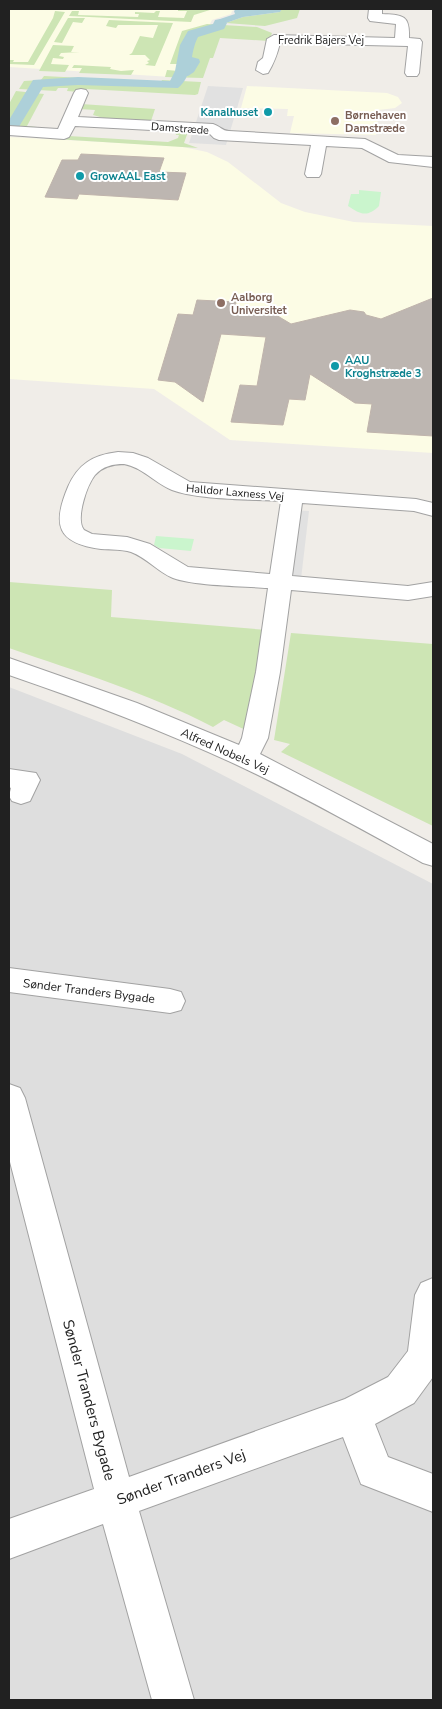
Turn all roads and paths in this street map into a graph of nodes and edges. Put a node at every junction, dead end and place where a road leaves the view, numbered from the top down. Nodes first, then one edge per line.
1 (376, 9) edge
2 (414, 42) junction
3 (263, 70) dead end
4 (412, 73) dead end
5 (81, 93) dead end
6 (75, 115) junction
7 (9, 131) edge
8 (319, 141) junction
9 (433, 162) edge
10 (313, 174) dead end
11 (292, 496) junction
12 (433, 510) edge
13 (281, 584) junction
14 (433, 589) edge
15 (9, 666) edge
16 (245, 758) junction
17 (433, 856) edge
18 (9, 980) edge
19 (170, 1001) dead end
20 (9, 1098) edge
21 (433, 1295) edge
22 (353, 1415) junction
23 (433, 1493) edge
24 (116, 1500) junction
25 (9, 1539) edge
26 (173, 1700) edge

1 - 2 street
2 - 3 street, Fredrik Bajers Vej
2 - 4 street
5 - 6 street
6 - 7 street
6 - 8 street, Damstræde
8 - 9 street, Damstræde
8 - 10 street
11 - 12 street, Halldor Laxness Vej
11 - 13 street, Halldor Laxness Vej
11 - 13 street, Halldor Laxness Vej
13 - 14 street, Halldor Laxness Vej
13 - 16 street, Halldor Laxness Vej
15 - 16 street, Alfred Nobels Vej
16 - 17 street, Alfred Nobels Vej
18 - 19 street, Sønder Tranders Bygade
20 - 24 street, Sønder Tranders Bygade
21 - 22 street, Sønder Tranders Vej
22 - 23 street
22 - 24 street, Sønder Tranders Vej
24 - 25 street, Sønder Tranders Vej
24 - 26 street, Sønder Tranders Bygade

